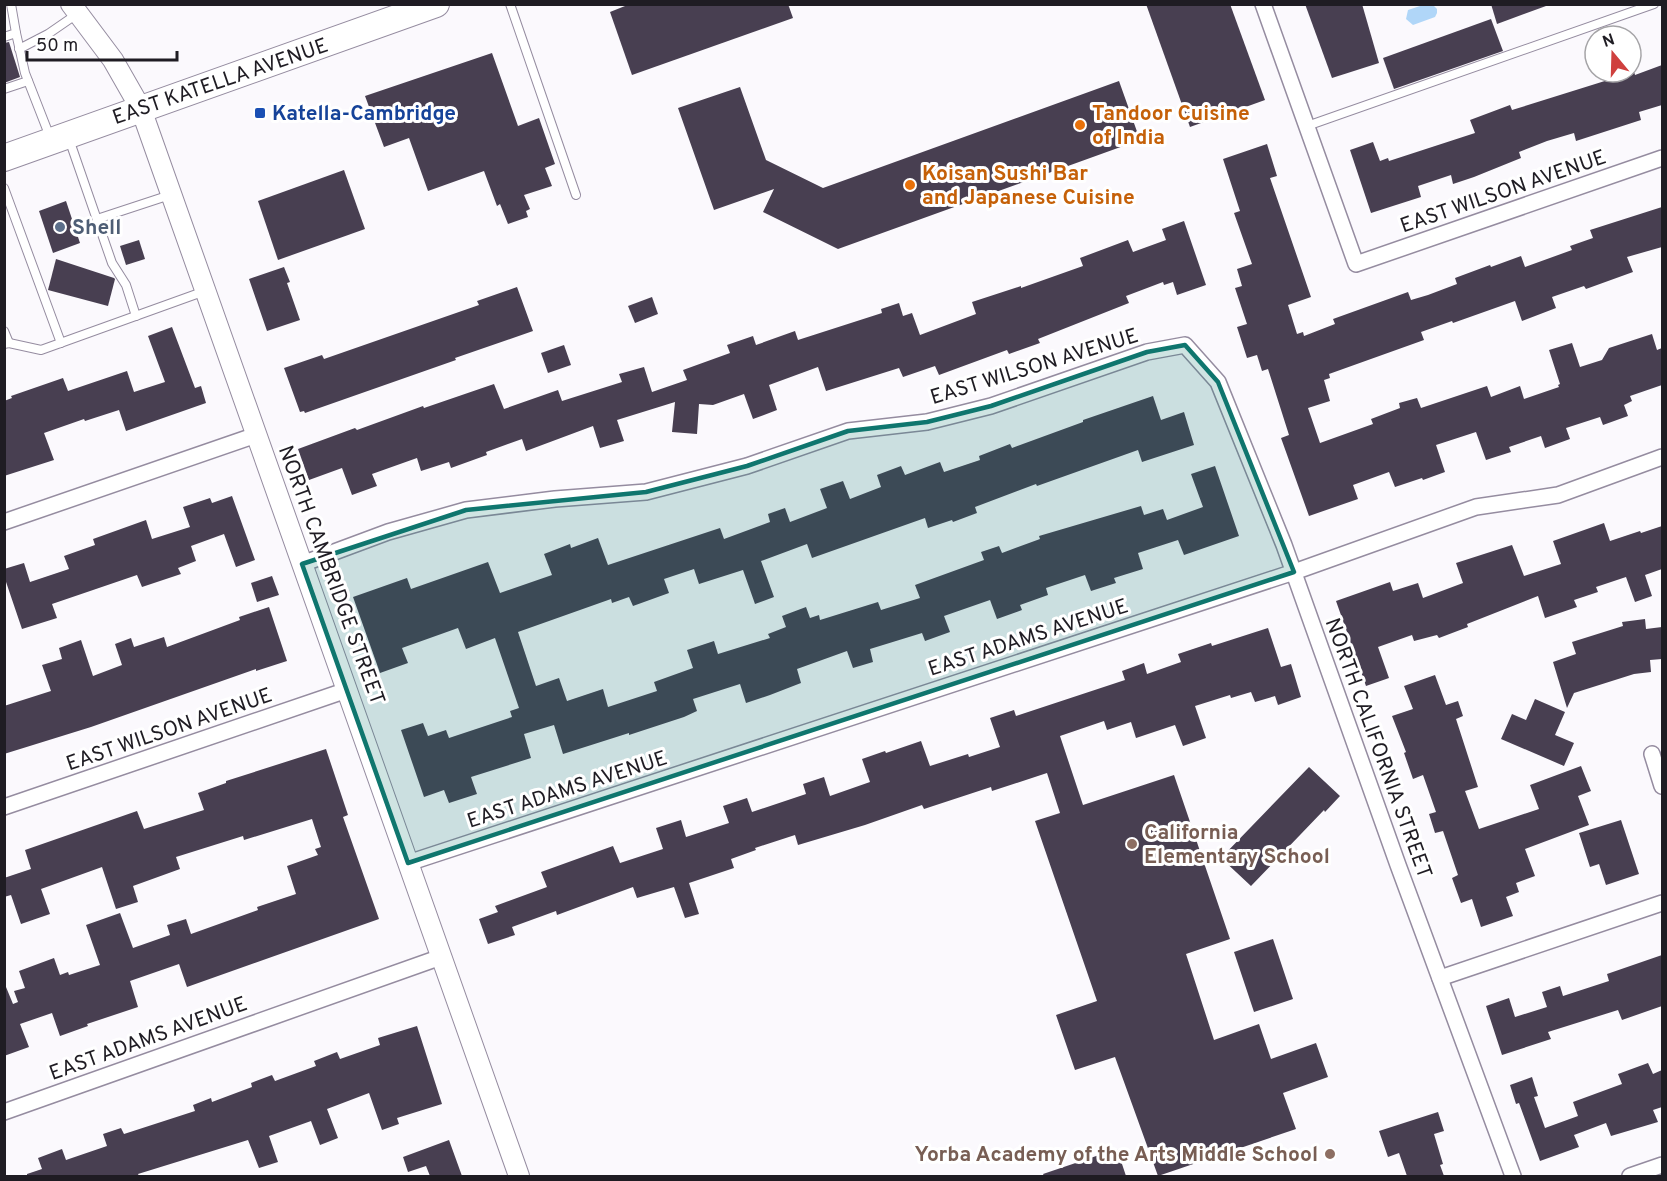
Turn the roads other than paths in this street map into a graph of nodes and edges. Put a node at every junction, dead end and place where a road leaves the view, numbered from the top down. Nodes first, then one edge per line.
1 (11, 4) edge
2 (436, 4) edge
3 (510, 4) edge
4 (1263, 4) edge
5 (1654, 4) edge
6 (74, 9) edge
7 (16, 33) junction
8 (4, 37) edge
9 (20, 49) junction
10 (28, 81) junction
11 (4, 89) edge
12 (141, 109) junction
13 (1306, 126) junction
14 (60, 138) junction
15 (4, 158) edge
16 (1662, 158) edge
17 (4, 188) edge
18 (171, 195) junction
19 (576, 195) dead end
20 (97, 219) junction
21 (206, 291) junction
22 (136, 316) junction
23 (4, 331) edge
24 (61, 343) junction
25 (7, 344) edge
26 (1185, 345) joint
27 (256, 435) junction
28 (1662, 457) edge
29 (4, 522) edge
30 (302, 564) junction
31 (1294, 572) junction
32 (347, 690) junction
33 (1652, 754) dead end
34 (1662, 786) edge
35 (4, 807) edge
36 (408, 863) junction
37 (1662, 903) edge
38 (441, 957) junction
39 (1440, 978) junction
40 (4, 1112) edge
41 (1662, 1165) edge
42 (519, 1176) edge
43 (1513, 1176) edge
44 (1630, 1176) edge

1 - 7 lane
2 - 12 main road, EAST KATELLA AVENUE
3 - 19 lane
4 - 13 street
5 - 13 lane
6 - 9 lane
6 - 12 street, NORTH CAMBRIDGE STREET
7 - 8 lane
7 - 9 lane
9 - 10 lane
10 - 11 lane
10 - 14 lane
12 - 14 main road, EAST KATELLA AVENUE
12 - 18 street, NORTH CAMBRIDGE STREET
13 - 16 street, EAST WILSON AVENUE
14 - 15 main road, EAST KATELLA AVENUE
14 - 20 lane
17 - 24 lane
18 - 20 lane
18 - 21 street, NORTH CAMBRIDGE STREET
20 - 22 lane
21 - 22 lane
21 - 27 street, NORTH CAMBRIDGE STREET
22 - 24 lane
23 - 25 lane
24 - 25 lane
26 - 30 street, EAST WILSON AVENUE
26 - 31 street, NORTH CALIFORNIA STREET
27 - 29 street
27 - 30 street, NORTH CAMBRIDGE STREET
28 - 31 street, EAST ADAMS AVENUE
30 - 32 street, NORTH CAMBRIDGE STREET
31 - 36 street, EAST ADAMS AVENUE
31 - 39 street, NORTH CALIFORNIA STREET
32 - 35 street, EAST WILSON AVENUE
32 - 36 street, NORTH CAMBRIDGE STREET
33 - 34 street
36 - 38 street, NORTH CAMBRIDGE STREET
37 - 39 street
38 - 40 street, EAST ADAMS AVENUE
38 - 42 street, NORTH CAMBRIDGE STREET
39 - 43 street, NORTH CALIFORNIA STREET
41 - 44 street

